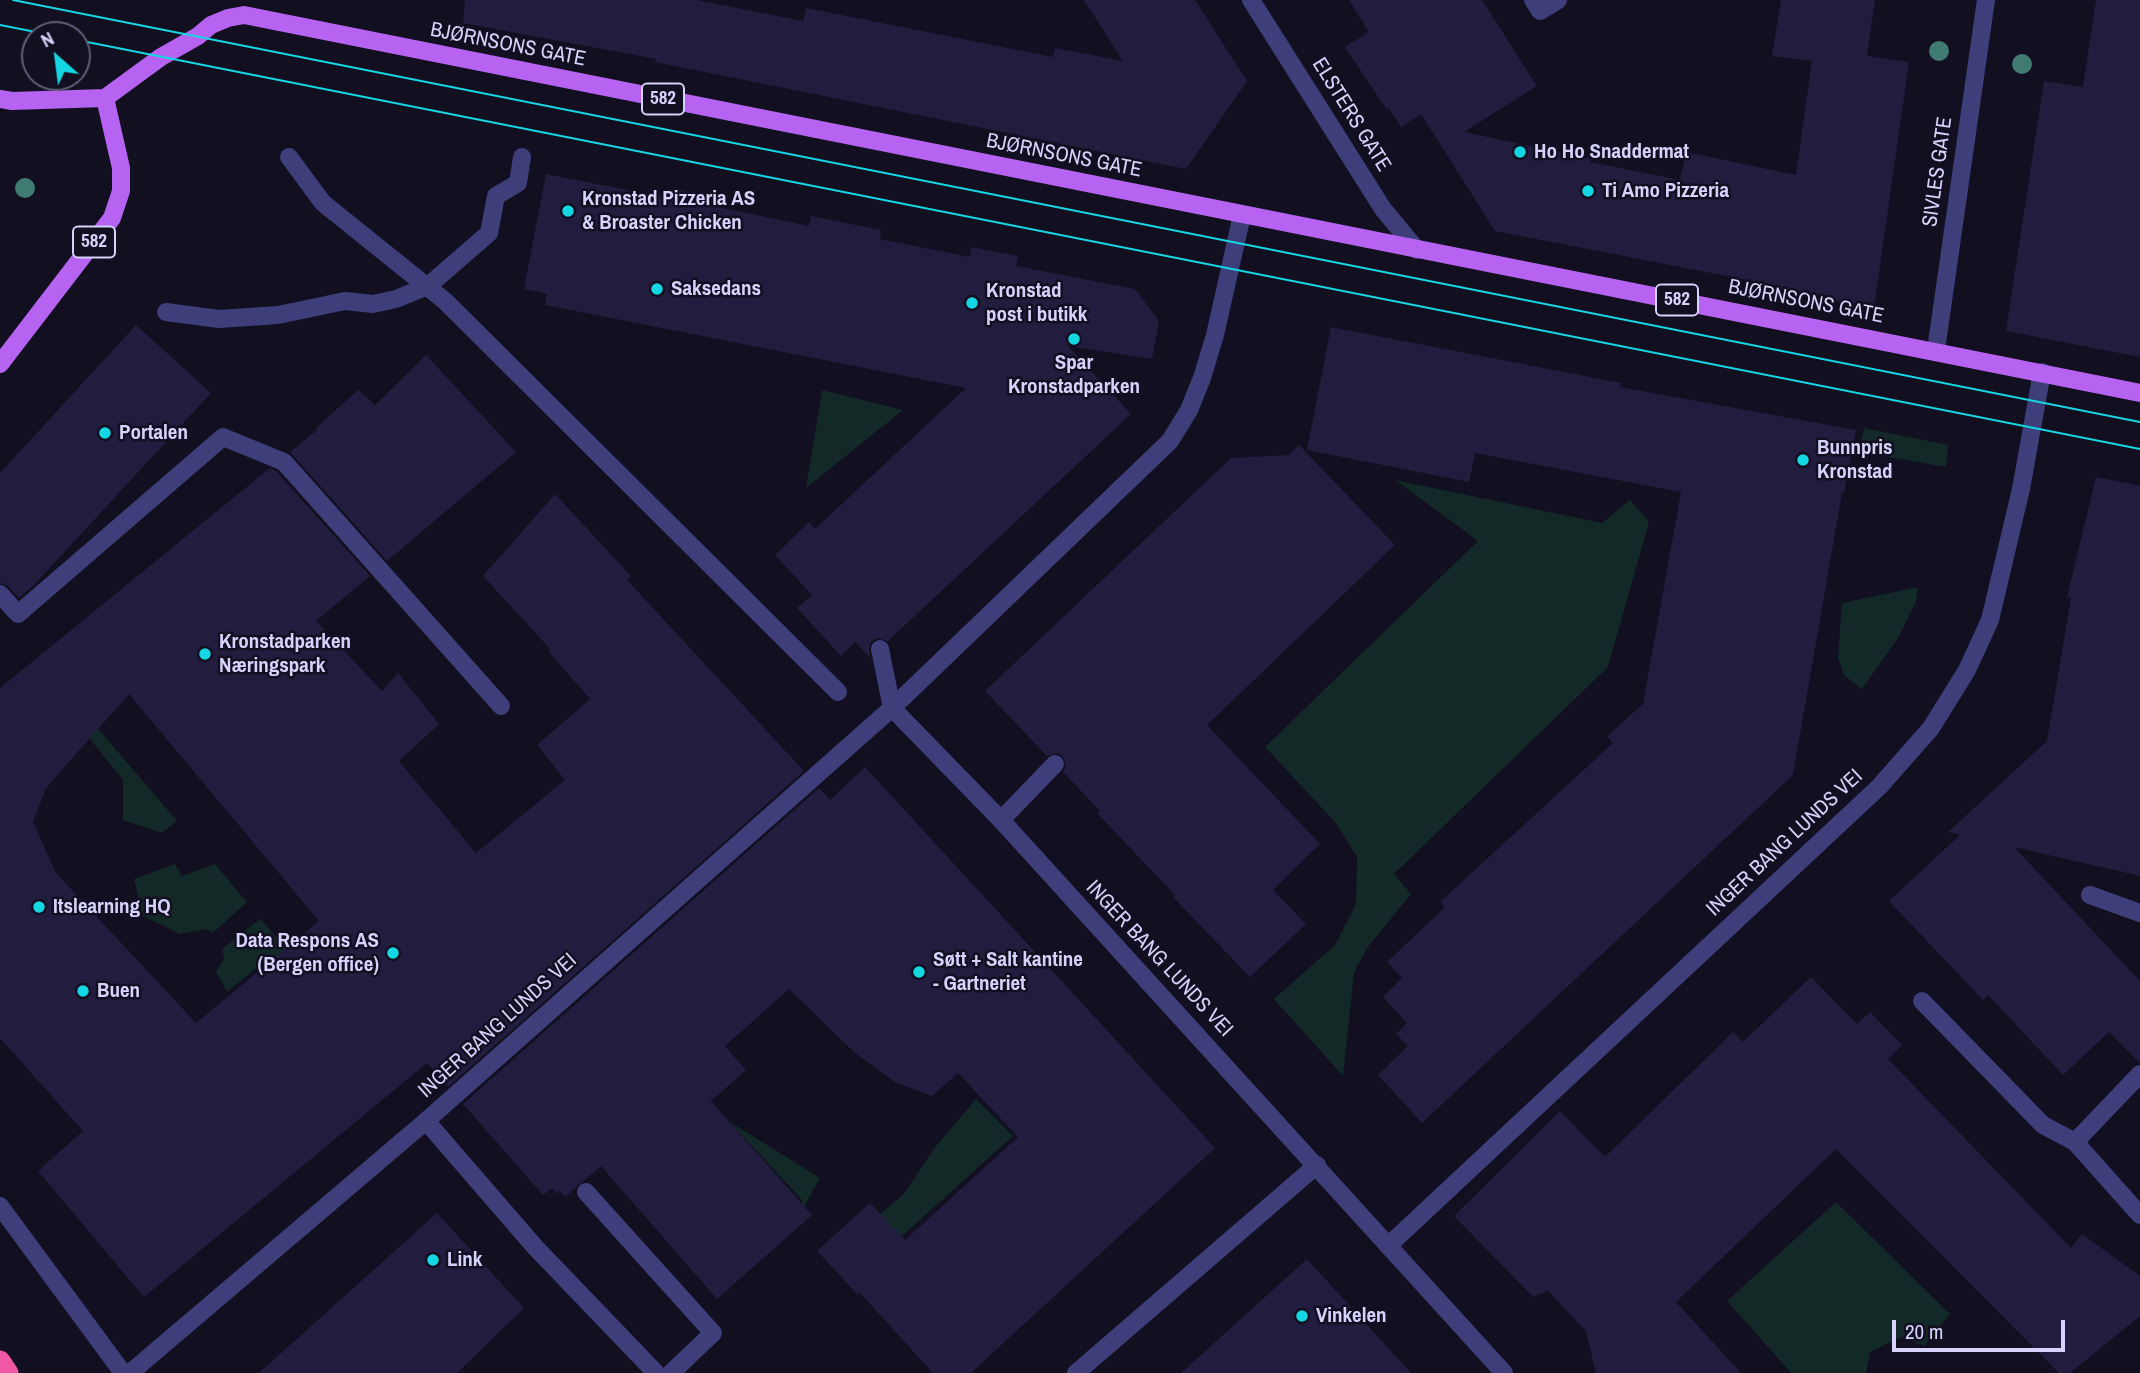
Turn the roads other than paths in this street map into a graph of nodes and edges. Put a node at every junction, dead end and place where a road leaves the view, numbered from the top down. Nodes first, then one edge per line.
1 (1251, 0) edge
2 (1533, 0) edge
3 (1558, 0) edge
4 (1986, 0) edge
5 (105, 98) junction
6 (0, 99) edge
7 (289, 157) dead end
8 (522, 157) dead end
9 (1242, 215) junction
10 (1417, 250) junction
11 (428, 286) junction
12 (166, 312) dead end
13 (1936, 350) junction
14 (0, 364) edge
15 (2042, 372) junction
16 (2140, 393) edge
17 (0, 594) edge
18 (880, 649) dead end
19 (838, 692) dead end
20 (501, 706) dead end
21 (892, 708) junction
22 (1055, 764) dead end
23 (1001, 820) junction
24 (2090, 895) dead end
25 (2140, 913) edge
26 (1922, 1001) dead end
27 (2140, 1074) edge
28 (426, 1121) junction
29 (2075, 1142) junction
30 (1317, 1165) junction
31 (586, 1192) dead end
32 (0, 1206) edge
33 (2140, 1215) edge
34 (1389, 1245) junction
35 (0, 1361) edge
36 (8, 1373) edge
37 (123, 1373) edge
38 (130, 1373) edge
39 (656, 1373) edge
40 (671, 1373) edge
41 (1076, 1373) edge
42 (1504, 1373) edge

1 - 10 street, ELSTERS GATE
2 - 3 street
4 - 13 street, SIVLES GATE
5 - 6 main road
5 - 9 main road, BJØRNSONS GATE / 582
5 - 14 main road, 582
7 - 11 street
8 - 11 street
9 - 10 main road, BJØRNSONS GATE / 582
9 - 21 street, INGER BANG LUNDS VEI
10 - 13 main road, BJØRNSONS GATE / 582
11 - 12 street
11 - 19 street
13 - 15 main road, BJØRNSONS GATE / 582
15 - 16 main road, BJØRNSONS GATE / 582
15 - 34 street, INGER BANG LUNDS VEI
17 - 20 street
18 - 21 street
21 - 23 street, INGER BANG LUNDS VEI
21 - 28 street, INGER BANG LUNDS VEI
22 - 23 street
23 - 30 street, INGER BANG LUNDS VEI
24 - 25 street
26 - 29 street
27 - 29 street
28 - 38 street, INGER BANG LUNDS VEI
28 - 39 street
29 - 33 street
30 - 34 street, INGER BANG LUNDS VEI
30 - 41 street
31 - 40 street
32 - 37 street
34 - 42 street, INGER BANG LUNDS VEI
35 - 36 highway

